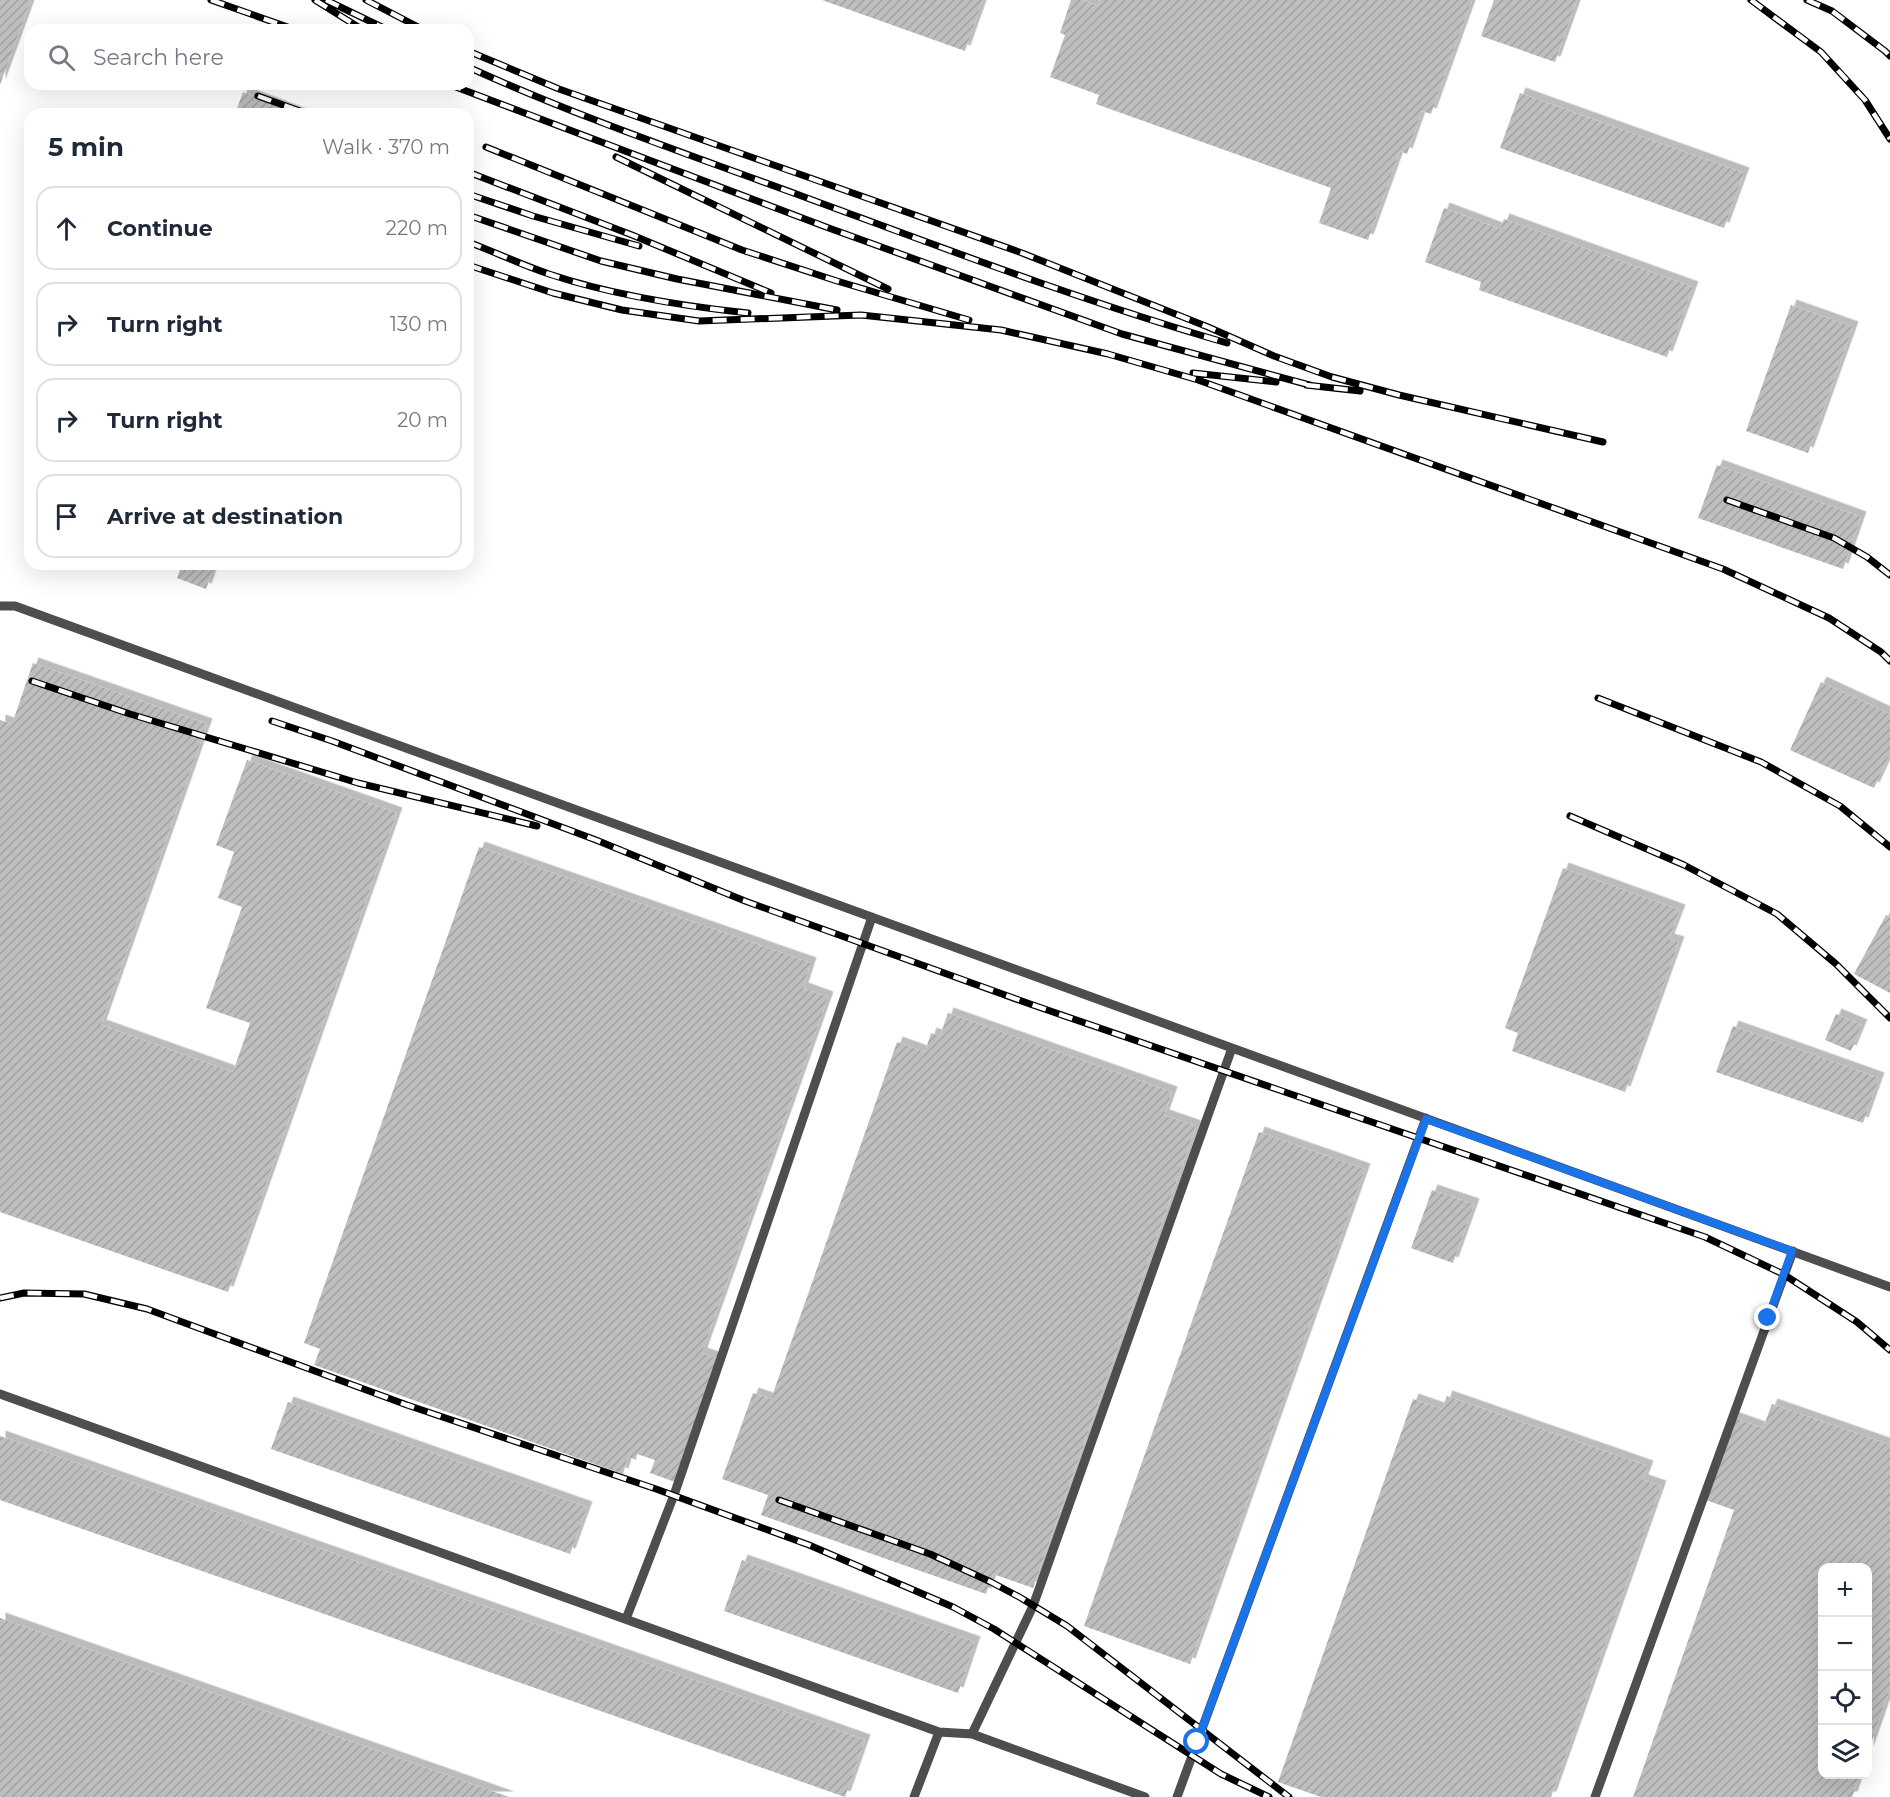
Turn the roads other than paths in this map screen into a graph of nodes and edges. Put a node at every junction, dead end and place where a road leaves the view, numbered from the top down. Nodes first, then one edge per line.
1 (0, 606) edge
2 (872, 917) junction
3 (1232, 1048) junction
4 (1426, 1119) junction
5 (1792, 1251) junction
6 (1890, 1287) edge
7 (0, 1394) edge
8 (626, 1619) junction
9 (939, 1732) junction
10 (972, 1734) junction
11 (914, 1797) edge
12 (1146, 1797) edge
13 (1177, 1797) edge
14 (1595, 1797) edge

1 - 2 lane
2 - 3 lane
2 - 8 lane
3 - 4 lane
3 - 10 lane
4 - 5 lane
4 - 13 lane
5 - 6 lane
5 - 14 lane
7 - 8 lane
8 - 9 lane
9 - 10 lane
9 - 11 lane
10 - 12 lane

